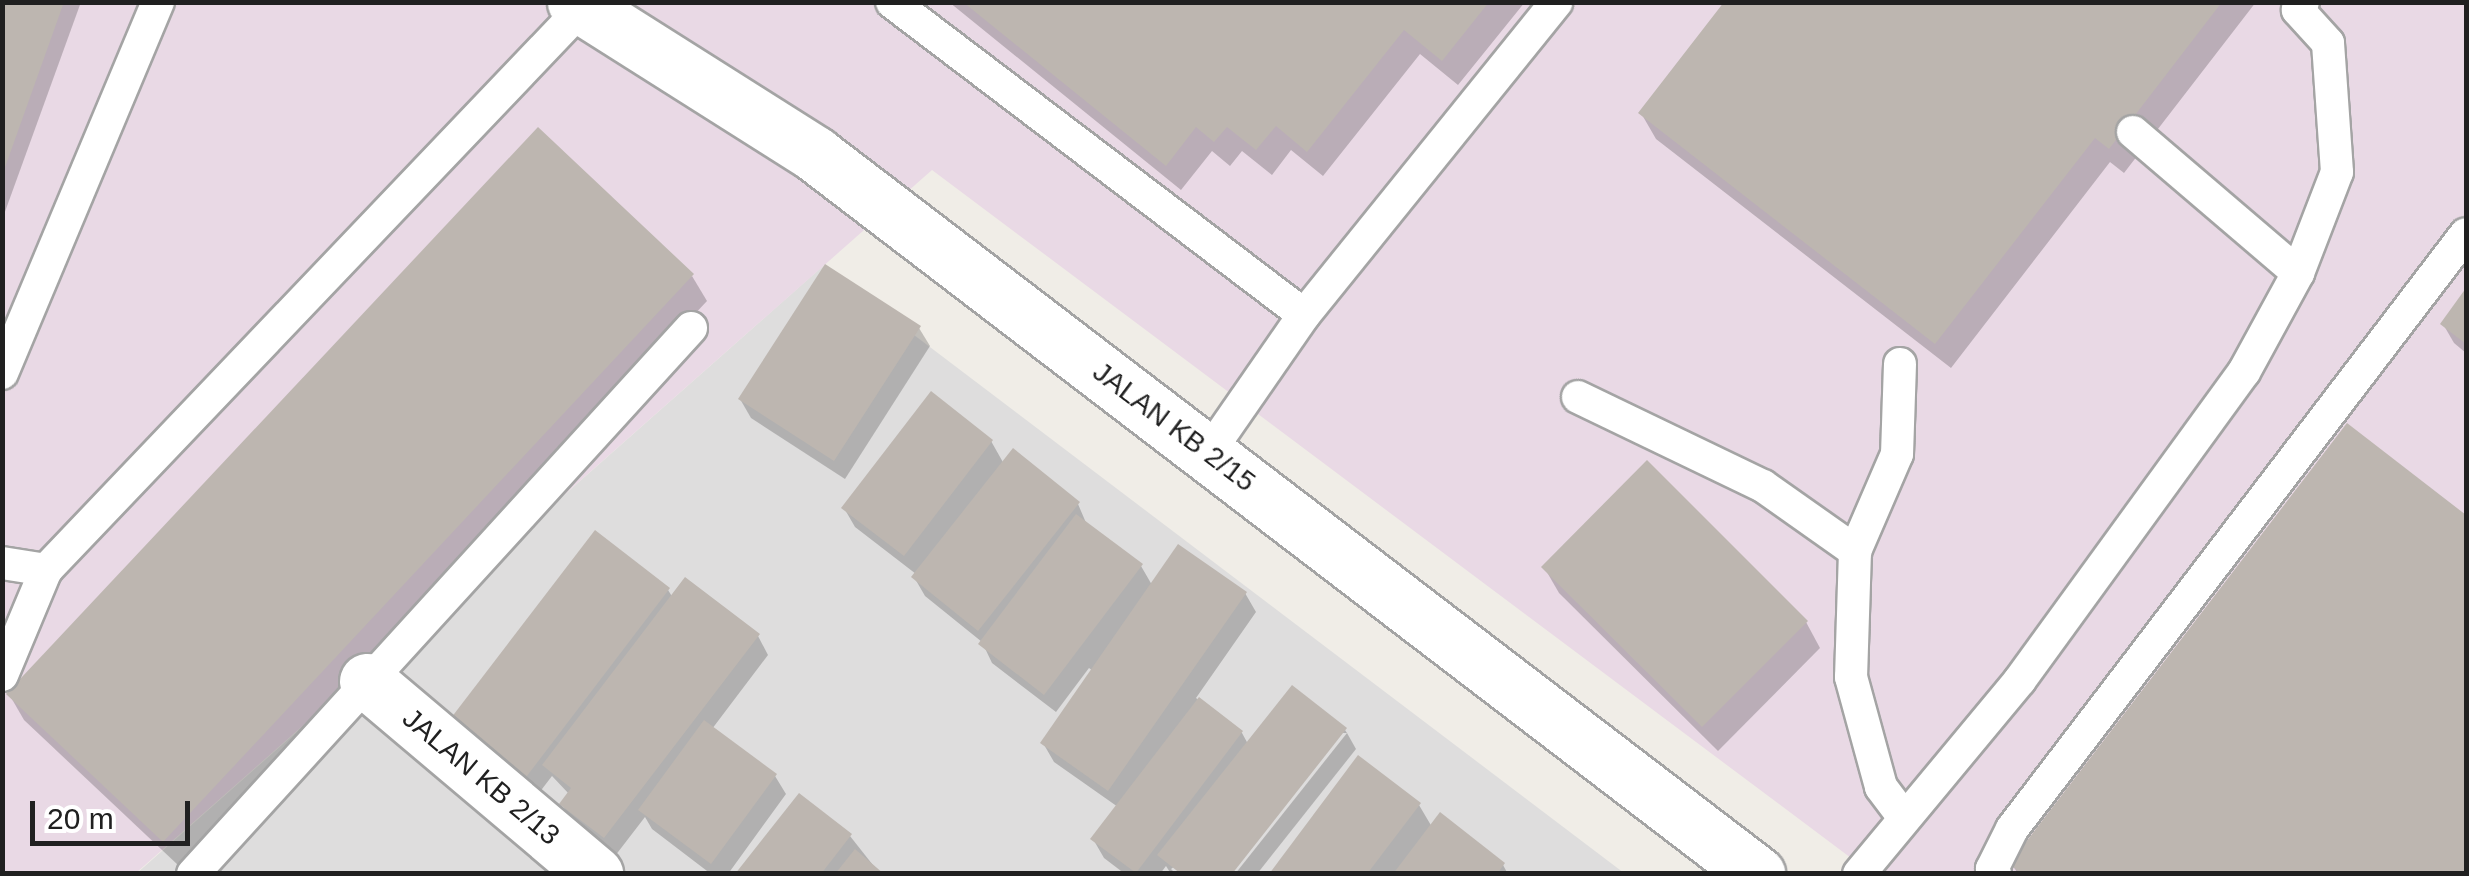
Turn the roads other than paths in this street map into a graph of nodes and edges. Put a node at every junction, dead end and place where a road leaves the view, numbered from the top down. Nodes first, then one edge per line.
1 (158, 2) edge
2 (892, 2) edge
3 (1557, 2) edge
4 (2303, 2) edge
5 (579, 5) edge
6 (2133, 132) dead end
7 (2466, 234) edge
8 (2298, 274) junction
9 (1304, 314) junction
10 (691, 328) dead end
11 (1900, 364) dead end
12 (2, 372) edge
13 (1578, 397) dead end
14 (1209, 452) junction
15 (1855, 551) junction
16 (2, 563) edge
17 (46, 570) junction
18 (2, 674) edge
19 (367, 681) junction
20 (1903, 816) junction
21 (193, 874) edge
22 (595, 874) edge
23 (1757, 874) edge
24 (1858, 874) edge
25 (1994, 874) edge

1 - 12 lane
2 - 9 lane
3 - 9 lane
4 - 8 lane
5 - 14 street, JALAN KB 2/15
5 - 17 lane
6 - 8 lane
7 - 25 lane
8 - 20 lane
9 - 14 lane
10 - 19 lane
11 - 15 lane
13 - 15 lane
14 - 23 street, JALAN KB 2/15
15 - 20 lane
16 - 17 lane
17 - 18 lane
19 - 21 lane
19 - 22 street, JALAN KB 2/13
20 - 24 lane

